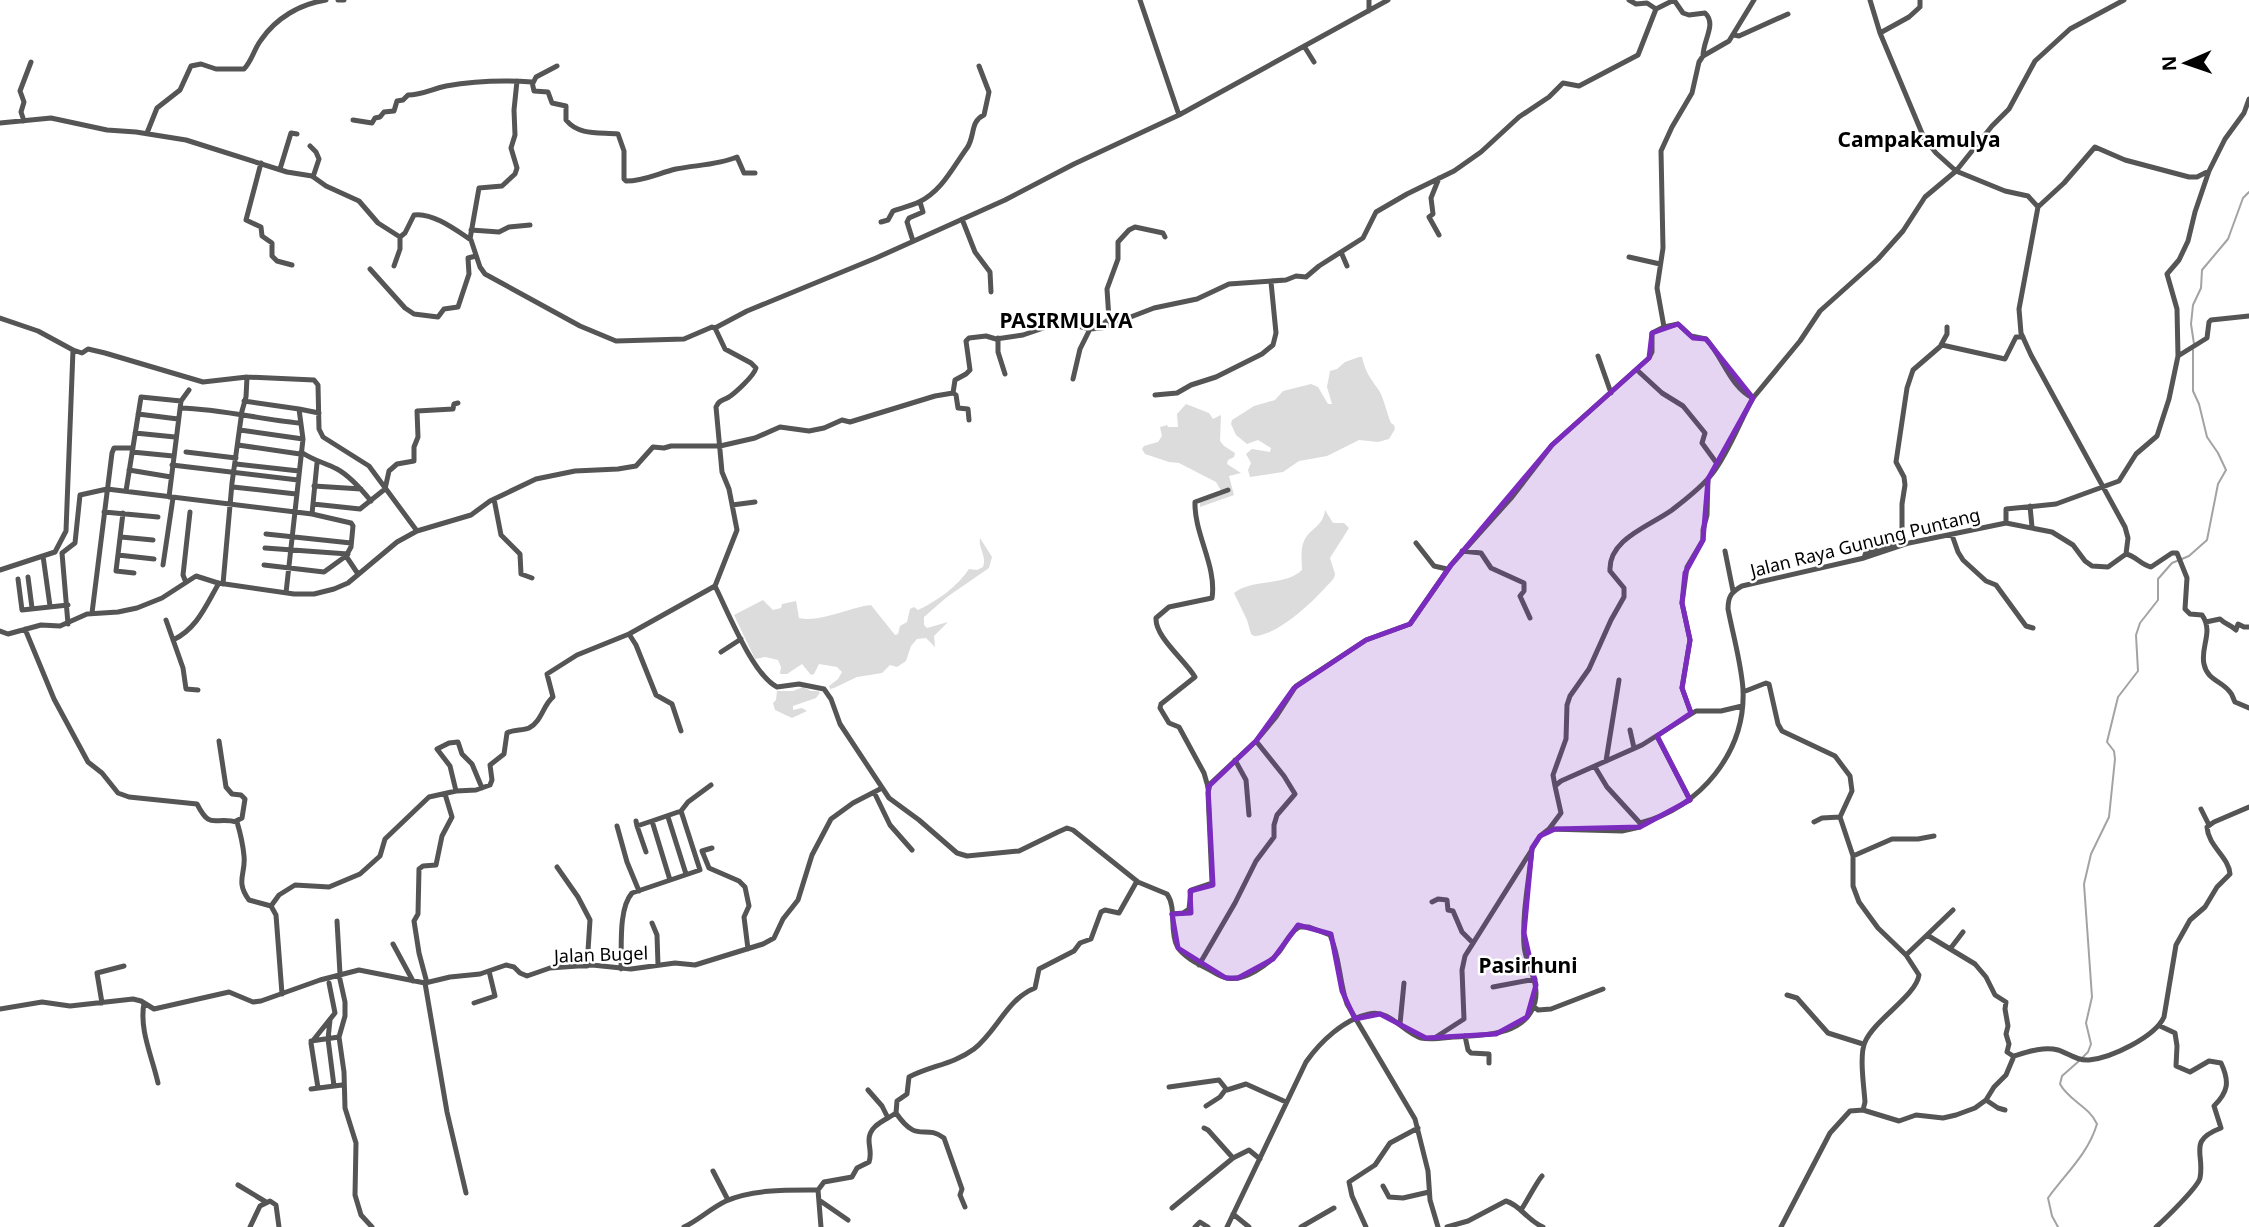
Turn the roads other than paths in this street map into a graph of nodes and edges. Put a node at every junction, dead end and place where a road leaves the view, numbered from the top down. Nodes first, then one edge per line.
1 (326, 0) edge
2 (338, 0) edge
3 (344, 0) edge
4 (1140, 0) edge
5 (1369, 0) edge
6 (1388, 0) edge
7 (1629, 0) edge
8 (1674, 0) edge
9 (1754, 0) edge
10 (1870, 0) edge
11 (1920, 0) edge
12 (2124, 0) edge
13 (1656, 9) junction
14 (1369, 11) junction
15 (1788, 14) dead end
16 (1880, 33) junction
17 (1734, 35) junction
18 (1304, 46) junction
19 (1703, 57) junction
20 (31, 62) dead end
21 (1314, 62) dead end
22 (556, 66) dead end
23 (979, 66) dead end
24 (517, 81) junction
25 (533, 83) junction
26 (2249, 99) edge
27 (1179, 116) junction
28 (353, 120) dead end
29 (24, 121) junction
30 (0, 123) edge
31 (147, 133) junction
32 (297, 134) dead end
33 (310, 146) dead end
34 (261, 163) junction
35 (280, 169) junction
36 (1956, 171) junction
37 (2209, 172) junction
38 (755, 173) dead end
39 (313, 177) junction
40 (1439, 178) junction
41 (919, 202) junction
42 (2038, 207) junction
43 (962, 219) junction
44 (881, 222) dead end
45 (530, 225) dead end
46 (471, 230) junction
47 (1439, 235) dead end
48 (400, 237) junction
49 (1165, 237) dead end
50 (470, 239) junction
51 (913, 241) junction
52 (1341, 252) junction
53 (477, 256) junction
54 (1629, 257) dead end
55 (1660, 264) junction
56 (292, 265) dead end
57 (394, 265) dead end
58 (1347, 266) dead end
59 (370, 269) dead end
60 (1271, 282) junction
61 (992, 292) dead end
62 (2249, 316) edge
63 (0, 318) edge
64 (1664, 327) junction
65 (1947, 327) dead end
66 (715, 328) junction
67 (1093, 329) junction
68 (2023, 337) junction
69 (998, 338) junction
70 (1941, 345) junction
71 (74, 350) junction
72 (1598, 356) dead end
73 (2178, 356) junction
74 (1637, 370) junction
75 (1005, 374) dead end
76 (247, 377) junction
77 (1073, 379) dead end
78 (189, 390) dead end
79 (953, 393) junction
80 (1611, 393) junction
81 (1155, 395) dead end
82 (1753, 398) junction
83 (181, 401) junction
84 (244, 401) junction
85 (458, 403) dead end
86 (180, 408) junction
87 (299, 409) junction
88 (319, 413) junction
89 (138, 414) junction
90 (242, 414) junction
91 (178, 419) junction
92 (969, 420) dead end
93 (299, 423) junction
94 (240, 429) junction
95 (135, 433) junction
96 (175, 437) junction
97 (303, 439) junction
98 (238, 445) junction
99 (720, 446) junction
100 (132, 450) junction
101 (186, 452) dead end
102 (301, 453) junction
103 (173, 456) junction
104 (236, 461) junction
105 (317, 463) junction
106 (172, 465) junction
107 (1718, 466) junction
108 (129, 470) junction
109 (299, 471) junction
110 (235, 473) junction
111 (171, 477) junction
112 (1708, 479) junction
113 (298, 480) junction
114 (314, 486) junction
115 (233, 487) junction
116 (2103, 487) junction
117 (107, 489) junction
118 (361, 489) junction
119 (385, 489) junction
120 (1228, 490) dead end
121 (126, 491) junction
122 (296, 494) junction
123 (171, 498) junction
124 (494, 499) junction
125 (371, 501) junction
126 (755, 502) dead end
127 (313, 504) junction
128 (230, 505) junction
129 (732, 506) junction
130 (2029, 506) junction
131 (104, 512) junction
132 (190, 512) dead end
133 (123, 513) junction
134 (295, 513) junction
135 (312, 514) junction
136 (158, 517) dead end
137 (2006, 523) junction
138 (2032, 527) junction
139 (417, 531) junction
140 (266, 534) dead end
141 (1952, 535) junction
142 (121, 537) junction
143 (292, 537) junction
144 (153, 540) dead end
145 (351, 543) junction
146 (1416, 543) dead end
147 (265, 548) dead end
148 (290, 550) junction
149 (1462, 551) junction
150 (1724, 551) dead end
151 (2126, 554) junction
152 (118, 555) junction
153 (347, 555) junction
154 (43, 556) junction
155 (1864, 558) junction
156 (154, 559) dead end
157 (163, 565) dead end
158 (264, 565) dead end
159 (287, 568) junction
160 (1447, 569) junction
161 (0, 570) edge
162 (134, 573) dead end
163 (358, 574) junction
164 (28, 577) dead end
165 (532, 578) dead end
166 (18, 579) dead end
167 (185, 580) junction
168 (221, 583) junction
169 (715, 586) junction
170 (1733, 591) junction
171 (286, 593) junction
172 (68, 605) junction
173 (50, 606) junction
174 (32, 608) junction
175 (92, 613) junction
176 (1530, 618) dead end
177 (166, 620) dead end
178 (2206, 622) junction
179 (68, 624) junction
180 (2249, 626) edge
181 (2033, 628) dead end
182 (24, 629) junction
183 (0, 631) edge
184 (629, 634) junction
185 (741, 639) junction
186 (173, 640) junction
187 (721, 652) dead end
188 (1619, 680) dead end
189 (198, 690) dead end
190 (1743, 692) junction
191 (1742, 706) junction
192 (2249, 708) edge
193 (1690, 713) junction
194 (1630, 730) dead end
195 (681, 731) dead end
196 (1657, 736) junction
197 (219, 741) dead end
198 (1256, 741) junction
199 (1634, 748) junction
200 (1235, 760) junction
201 (1606, 761) junction
202 (1595, 767) junction
203 (710, 785) dead end
204 (1555, 786) junction
205 (482, 788) junction
206 (882, 788) junction
207 (1208, 788) junction
208 (456, 791) junction
209 (874, 792) junction
210 (445, 794) junction
211 (1690, 800) junction
212 (2249, 807) edge
213 (2201, 809) dead end
214 (681, 811) junction
215 (1249, 815) dead end
216 (668, 817) junction
217 (1840, 817) junction
218 (236, 821) junction
219 (652, 821) junction
220 (1814, 822) dead end
221 (1640, 823) junction
222 (2209, 825) junction
223 (617, 826) dead end
224 (1549, 830) junction
225 (1934, 836) dead end
226 (712, 848) dead end
227 (1532, 849) junction
228 (912, 850) dead end
229 (646, 852) dead end
230 (1853, 856) junction
231 (557, 867) dead end
232 (686, 874) junction
233 (670, 880) junction
234 (1137, 881) junction
235 (639, 891) junction
236 (1432, 902) dead end
237 (271, 906) junction
238 (1952, 910) dead end
239 (1172, 914) junction
240 (337, 921) dead end
241 (652, 923) dead end
242 (1963, 932) dead end
243 (1927, 935) junction
244 (1473, 943) junction
245 (393, 944) dead end
246 (748, 949) junction
247 (1950, 949) junction
248 (1906, 956) junction
249 (658, 965) junction
250 (1199, 965) junction
251 (124, 966) dead end
252 (587, 966) junction
253 (621, 969) junction
254 (489, 971) junction
255 (339, 974) junction
256 (1535, 979) junction
257 (413, 981) junction
258 (329, 983) dead end
259 (426, 983) junction
260 (1404, 983) dead end
261 (1493, 988) dead end
262 (1603, 989) dead end
263 (282, 994) junction
264 (1787, 995) dead end
265 (102, 1003) junction
266 (144, 1003) junction
267 (474, 1003) dead end
268 (1533, 1006) junction
269 (0, 1009) edge
270 (1355, 1019) junction
271 (330, 1020) junction
272 (1400, 1024) junction
273 (2160, 1026) junction
274 (1465, 1036) junction
275 (339, 1037) junction
276 (1434, 1038) junction
277 (328, 1039) junction
278 (311, 1041) junction
279 (1863, 1045) junction
280 (2013, 1056) junction
281 (1489, 1063) dead end
282 (158, 1083) dead end
283 (342, 1085) dead end
284 (334, 1086) junction
285 (1169, 1087) dead end
286 (318, 1088) junction
287 (311, 1089) dead end
288 (1226, 1089) junction
289 (868, 1090) dead end
290 (1986, 1100) junction
291 (1286, 1102) junction
292 (1206, 1106) dead end
293 (2005, 1110) dead end
294 (1863, 1111) junction
295 (896, 1113) junction
296 (888, 1118) junction
297 (1204, 1128) dead end
298 (1418, 1128) junction
299 (1233, 1158) junction
300 (1260, 1159) junction
301 (713, 1171) dead end
302 (1542, 1176) dead end
303 (237, 1185) dead end
304 (1383, 1186) dead end
305 (818, 1190) junction
306 (1429, 1192) junction
307 (466, 1193) dead end
308 (727, 1200) junction
309 (819, 1200) junction
310 (267, 1202) junction
311 (965, 1207) dead end
312 (1172, 1208) dead end
313 (1334, 1208) dead end
314 (1521, 1210) junction
315 (1233, 1214) junction
316 (848, 1220) dead end
317 (250, 1227) edge
318 (279, 1227) edge
319 (372, 1227) edge
320 (684, 1227) edge
321 (821, 1227) edge
322 (1195, 1227) edge
323 (1208, 1227) edge
324 (1227, 1227) edge
325 (1249, 1227) edge
326 (1301, 1227) edge
327 (1366, 1227) edge
328 (1438, 1227) edge
329 (1447, 1227) edge
330 (1543, 1227) edge
331 (1781, 1227) edge
332 (2156, 1227) edge

1 - 31 street
2 - 3 street
4 - 27 street
5 - 14 street
6 - 14 street
7 - 13 street
8 - 13 street
8 - 19 street
9 - 17 street
10 - 16 street
11 - 16 street
12 - 36 street
13 - 40 street
14 - 18 street
15 - 17 street
16 - 36 street
17 - 19 street
18 - 21 street
18 - 27 street
19 - 55 street
20 - 29 street
22 - 25 street
23 - 41 street
24 - 25 street
24 - 28 street
24 - 46 street
25 - 38 street
26 - 37 street
27 - 43 street
29 - 30 street
29 - 31 street
31 - 34 street
32 - 35 street
33 - 39 street
34 - 35 street
34 - 56 street
35 - 39 street
36 - 42 street
36 - 82 street
37 - 42 street
37 - 73 street
39 - 48 street
40 - 47 street
40 - 52 street
41 - 44 street
41 - 51 street
42 - 68 street
43 - 51 street
43 - 61 street
45 - 46 street
46 - 50 street
48 - 50 street
48 - 57 street
49 - 67 street
50 - 53 street
51 - 66 street
52 - 58 street
52 - 60 street
53 - 59 street
53 - 66 street
54 - 55 street
55 - 64 street
60 - 67 street
60 - 81 street
62 - 73 street
63 - 71 street
64 - 74 street
64 - 82 street
65 - 70 street
66 - 99 street
67 - 69 street
67 - 77 street
68 - 70 street
68 - 116 street
69 - 75 street
69 - 79 street
70 - 155 street
71 - 76 street
71 - 154 street
72 - 80 street
73 - 116 street
74 - 80 street
74 - 107 street
76 - 84 street
76 - 88 street
78 - 83 street
79 - 92 street
79 - 99 street
80 - 149 street
82 - 107 street
83 - 86 street
83 - 89 street
84 - 87 street
84 - 90 street
85 - 119 street
86 - 90 street
86 - 91 street
87 - 88 street
87 - 93 street
88 - 119 street
89 - 91 street
89 - 95 street
90 - 93 street
90 - 94 street
91 - 96 street
93 - 97 street
94 - 97 street
94 - 98 street
95 - 96 street
95 - 100 street
96 - 103 street
97 - 102 street
98 - 102 street
98 - 104 street
99 - 124 street
99 - 129 street
100 - 103 street
100 - 108 street
100 - 117 street
101 - 104 street
102 - 105 street
102 - 109 street
103 - 106 street
104 - 109 street
104 - 110 street
105 - 114 street
105 - 118 street
106 - 110 street
106 - 111 street
107 - 112 street
108 - 111 street
108 - 121 street
109 - 113 street
110 - 113 street
110 - 115 street
111 - 123 street
112 - 193 street
112 - 204 street
113 - 122 street
114 - 118 street
114 - 127 street
115 - 122 street
115 - 128 street
116 - 130 street
116 - 151 street
117 - 121 street
117 - 131 street
117 - 172 street
118 - 125 street
119 - 125 street
119 - 139 street
120 - 207 street
121 - 123 street
122 - 134 street
123 - 128 street
123 - 157 street
124 - 139 street
124 - 165 street
125 - 127 street
126 - 129 street
127 - 135 street
128 - 134 street
128 - 168 street
129 - 169 street
130 - 137 street
130 - 138 street
131 - 133 street
131 - 175 street
132 - 167 street
133 - 136 street
133 - 142 street
134 - 135 street
134 - 143 street
135 - 145 street
137 - 138 street, Jalan Raya Gunung Puntang
137 - 141 street, Jalan Raya Gunung Puntang
138 - 151 street, Jalan Raya Gunung Puntang
139 - 163 street
140 - 143 street
141 - 155 street, Jalan Raya Gunung Puntang
141 - 181 street
142 - 144 street
142 - 152 street
143 - 145 street
143 - 148 street
145 - 153 street
146 - 160 street
147 - 148 street
148 - 153 street
148 - 159 street
149 - 160 street
149 - 176 street
150 - 170 street
151 - 178 street
152 - 156 street
152 - 162 street
153 - 159 street
153 - 163 street
154 - 161 street
154 - 173 street
155 - 170 street, Jalan Raya Gunung Puntang
158 - 159 street
159 - 171 street
160 - 198 street
163 - 171 street
164 - 174 street
166 - 174 street
167 - 168 street
167 - 175 street
168 - 171 street
168 - 186 street
169 - 184 street
169 - 185 street
170 - 190 street, Jalan Raya Gunung Puntang
172 - 173 street
172 - 179 street
173 - 174 street
175 - 179 street
177 - 186 street
178 - 180 street
178 - 192 street
179 - 182 street
182 - 183 street
182 - 218 street
184 - 195 street
184 - 205 street
185 - 187 street
185 - 206 street
186 - 189 street
188 - 201 street
190 - 191 street, Jalan Raya Gunung Puntang
190 - 217 street
191 - 193 street
191 - 211 street, Jalan Raya Gunung Puntang
193 - 196 street
194 - 199 street
196 - 199 street
196 - 211 street
197 - 218 street
198 - 200 street
198 - 250 street
199 - 201 street
200 - 207 street
200 - 215 street
201 - 202 street
202 - 204 street
202 - 221 street
203 - 214 street
204 - 224 street
205 - 208 street
205 - 208 street
206 - 209 street, Jalan Bugel
206 - 234 street
207 - 239 street
208 - 210 street
209 - 228 street
209 - 246 street, Jalan Bugel
210 - 237 street
210 - 259 street
211 - 221 street, Jalan Raya Gunung Puntang
212 - 222 street
213 - 222 street
214 - 216 street
214 - 232 street
216 - 219 street
216 - 232 street
217 - 220 street
217 - 230 street
218 - 237 street
219 - 229 street
219 - 233 street
221 - 224 street, Jalan Raya Gunung Puntang
222 - 273 street
223 - 235 street
224 - 227 street
225 - 230 street
226 - 246 street
227 - 244 street
227 - 256 street
230 - 248 street
231 - 252 street
232 - 233 street
233 - 235 street
234 - 239 street
234 - 295 street
235 - 253 street
236 - 244 street
237 - 263 street
238 - 243 street
239 - 250 street
240 - 255 street
241 - 249 street
242 - 247 street
243 - 247 street
243 - 248 street
244 - 276 street
245 - 257 street
246 - 249 street, Jalan Bugel
247 - 280 street
248 - 279 street
249 - 253 street, Jalan Bugel
250 - 270 street
251 - 265 street
252 - 253 street, Jalan Bugel
252 - 254 street, Jalan Bugel
254 - 259 street, Jalan Bugel
254 - 267 street
255 - 257 street, Jalan Bugel
255 - 263 street, Jalan Bugel
255 - 275 street
256 - 261 street
256 - 268 street
257 - 259 street, Jalan Bugel
258 - 271 street
259 - 307 street
260 - 272 street
262 - 268 street
263 - 266 street, Jalan Bugel
264 - 279 street
265 - 266 street, Jalan Bugel
265 - 269 street, Jalan Bugel
266 - 282 street
268 - 274 street
270 - 272 street
270 - 291 street
270 - 298 street
271 - 277 street
271 - 278 street
272 - 276 street
273 - 280 street
273 - 332 street
274 - 276 street
274 - 281 street
275 - 277 street
275 - 319 street
277 - 278 street
277 - 284 street
278 - 286 street
279 - 294 street
280 - 290 street
283 - 284 street
284 - 286 street
285 - 288 street
286 - 287 street
288 - 291 street
288 - 292 street
289 - 296 street
290 - 293 street
290 - 294 street
291 - 300 street
294 - 331 street
295 - 296 street
295 - 311 street
296 - 305 street
297 - 299 street
298 - 306 street
298 - 327 street
299 - 300 street
299 - 312 street
300 - 315 street
301 - 308 street
302 - 314 street
303 - 310 street
304 - 306 street
305 - 308 street
305 - 309 street
306 - 328 street
308 - 320 street
309 - 316 street
309 - 321 street
310 - 317 street
310 - 318 street
313 - 326 street
314 - 329 street
314 - 330 street
315 - 324 street
315 - 325 street
322 - 323 street

